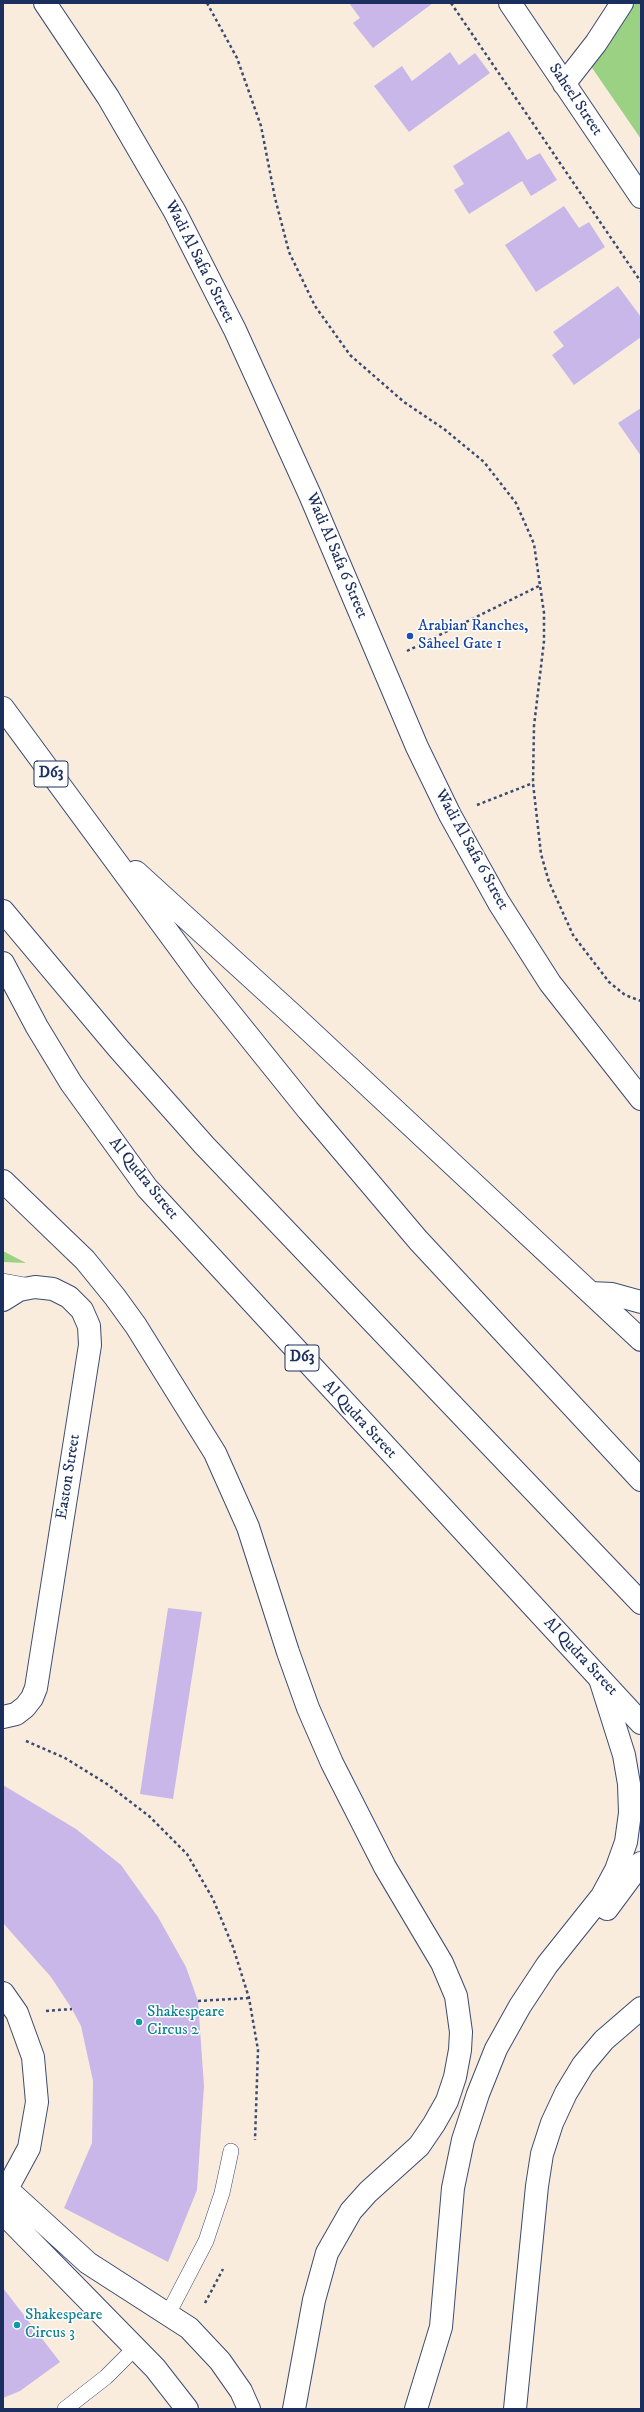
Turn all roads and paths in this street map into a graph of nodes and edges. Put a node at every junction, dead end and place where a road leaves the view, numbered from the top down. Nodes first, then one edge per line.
1 (45, 3) edge
2 (208, 3) edge
3 (451, 3) edge
4 (510, 3) edge
5 (622, 3) edge
6 (564, 84) junction
7 (641, 197) edge
8 (641, 282) edge
9 (541, 585) junction
10 (382, 664) junction
11 (3, 708) edge
12 (533, 783) junction
13 (450, 815) junction
14 (100, 840) junction
15 (3, 910) edge
16 (3, 963) edge
17 (641, 1001) edge
18 (634, 1079) edge
19 (641, 1099) edge
20 (3, 1181) edge
21 (3, 1281) edge
22 (35, 1287) junction
23 (591, 1292) junction
24 (3, 1300) edge
25 (641, 1302) edge
26 (641, 1340) edge
27 (641, 1480) edge
28 (641, 1603) edge
29 (600, 1679) junction
30 (3, 1717) edge
31 (641, 1723) edge
32 (21, 1739) dead end
33 (641, 1863) edge
34 (547, 1965) junction
35 (3, 1993) edge
36 (249, 1998) junction
37 (198, 2001) dead end
38 (641, 2008) edge
39 (254, 2147) dead end
40 (231, 2151) dead end
41 (5, 2193) edge
42 (3, 2213) edge
43 (225, 2264) dead end
44 (168, 2314) junction
45 (189, 2328) junction
46 (135, 2348) junction
47 (65, 2409) edge
48 (187, 2409) edge
49 (249, 2409) edge
50 (294, 2409) edge
51 (416, 2409) edge
52 (515, 2409) edge

1 - 10 main road, Wadi Al Safa 6 Street
2 - 9 path
3 - 8 path
4 - 6 main road, Saheel Street
5 - 6 main road
6 - 7 main road, Saheel Street
9 - 10 path
9 - 12 path
10 - 13 main road, Wadi Al Safa 6 Street
11 - 14 main road, D63
12 - 13 path
12 - 17 path
13 - 18 main road, Wadi Al Safa 6 Street
14 - 23 main road, D63
14 - 27 main road, D63
15 - 28 main road
16 - 29 main road, Al Qudra Street / D63
18 - 19 main road, Wadi Al Safa 6 Street
20 - 50 main road
21 - 22 lane
22 - 24 main road, Easton Street
22 - 30 main road, Easton Street
23 - 25 main road
23 - 26 main road, D63
29 - 31 main road, Al Qudra Street / D63
29 - 34 main road
32 - 36 path
33 - 34 main road
34 - 51 main road
35 - 41 main road
36 - 37 path
36 - 39 path
38 - 52 main road
40 - 44 lane
41 - 44 main road
42 - 46 main road
43 - 45 path
44 - 45 main road
45 - 49 main road
46 - 47 lane
46 - 48 main road

